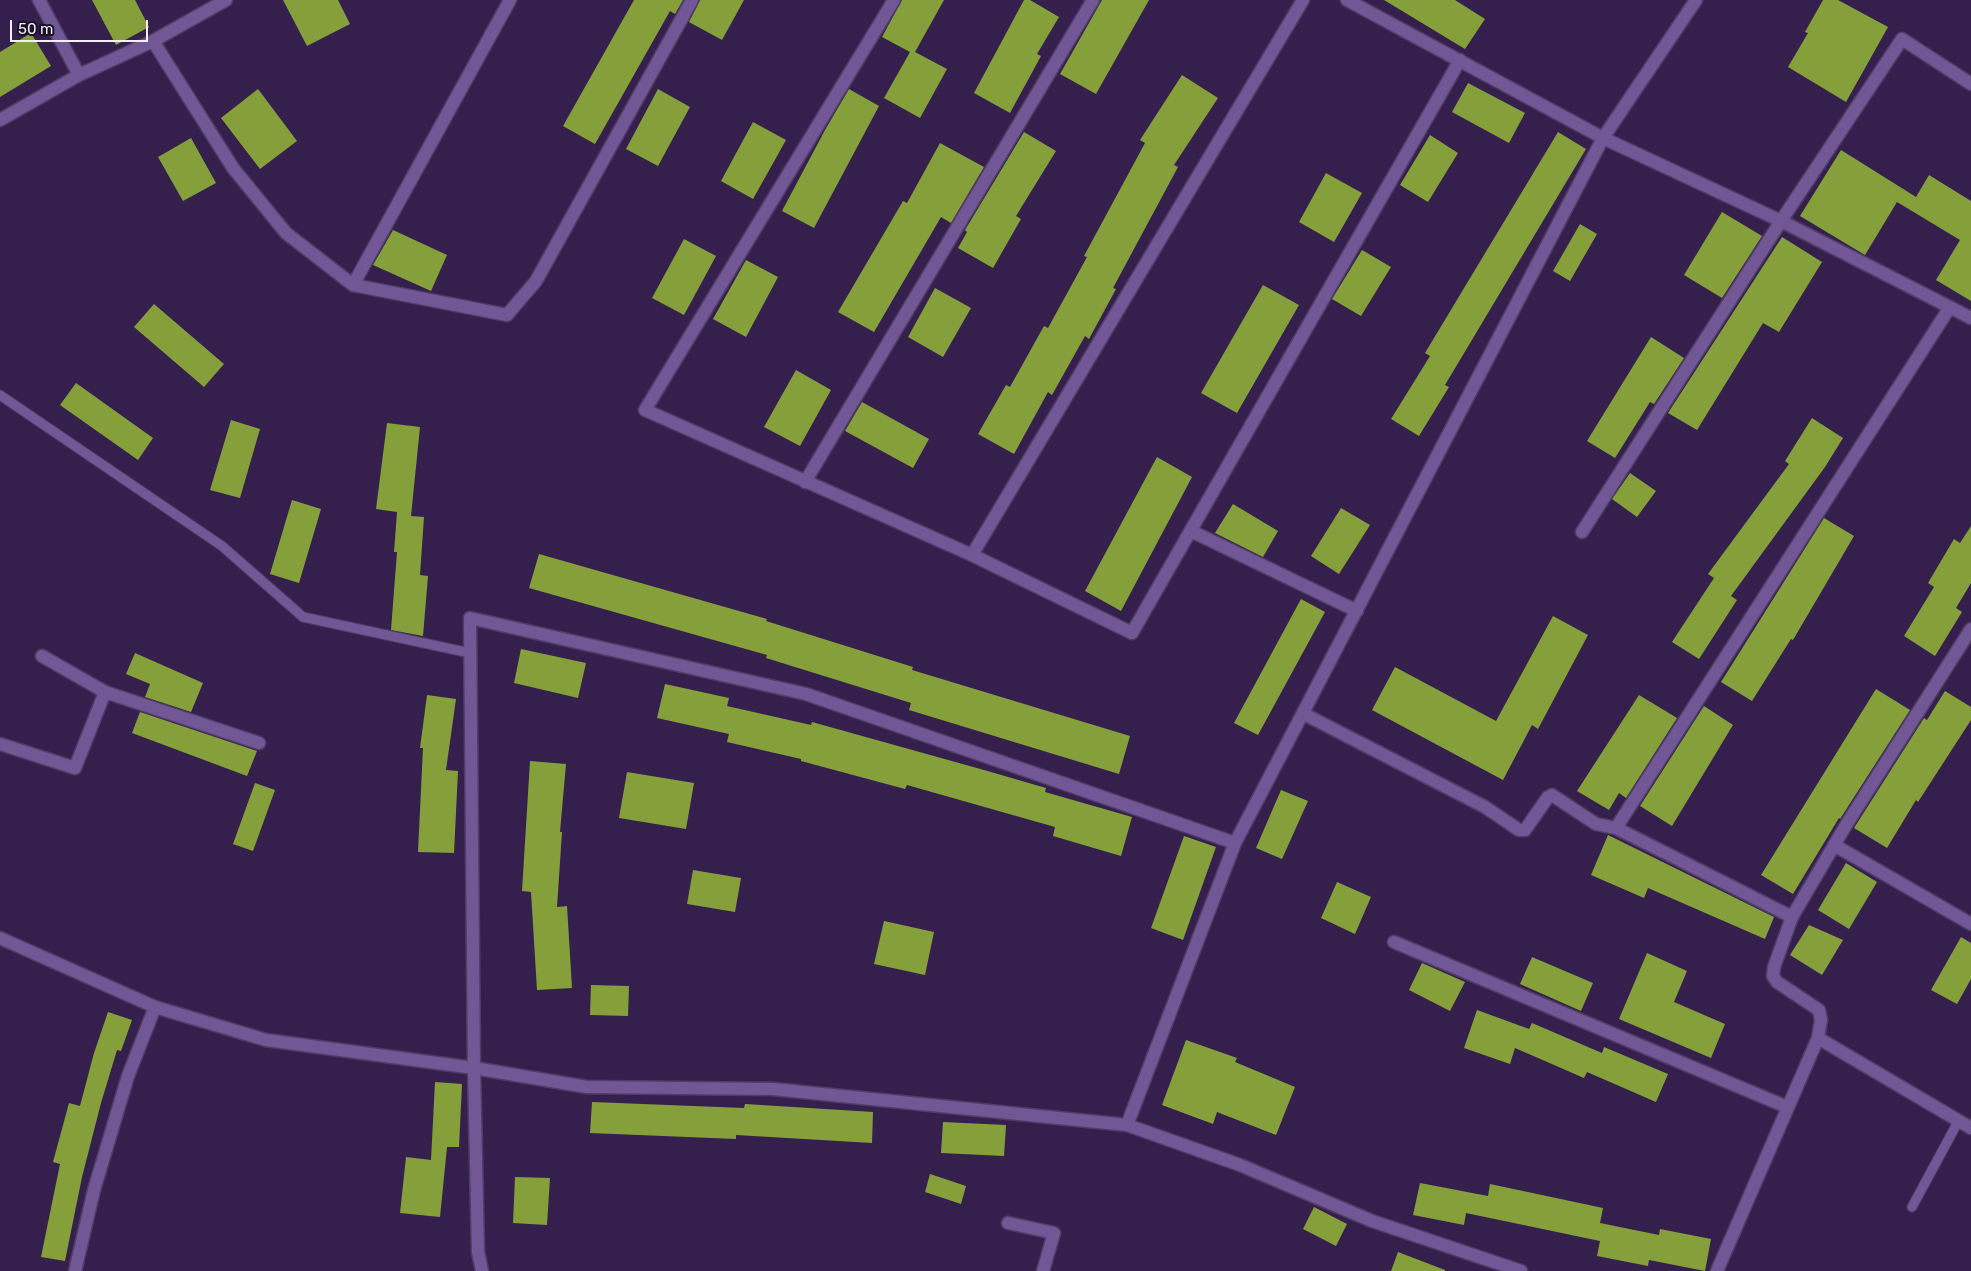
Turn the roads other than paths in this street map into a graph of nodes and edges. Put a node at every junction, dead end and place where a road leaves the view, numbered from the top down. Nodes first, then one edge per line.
1 (39, 0) edge
2 (226, 0) edge
3 (510, 0) edge
4 (692, 0) edge
5 (894, 0) edge
6 (1093, 0) edge
7 (1303, 0) edge
8 (1347, 0) edge
9 (1696, 0) edge
10 (153, 41) junction
11 (1460, 60) junction
12 (79, 75) junction
13 (1971, 84) edge
14 (0, 120) edge
15 (1603, 138) junction
16 (1781, 222) junction
17 (353, 285) junction
18 (1950, 307) junction
19 (1971, 318) edge
20 (0, 395) edge
21 (805, 482) junction
22 (1191, 531) junction
23 (1582, 532) dead end
24 (972, 555) junction
25 (1357, 610) junction
26 (1971, 629) edge
27 (470, 653) junction
28 (42, 656) dead end
29 (105, 692) junction
30 (1304, 714) junction
31 (259, 742) dead end
32 (0, 744) edge
33 (1616, 828) junction
34 (1235, 843) junction
35 (1834, 845) junction
36 (1792, 917) junction
37 (1971, 924) edge
38 (0, 938) edge
39 (1394, 942) dead end
40 (155, 1007) junction
41 (1818, 1038) junction
42 (474, 1068) junction
43 (1788, 1107) junction
44 (1959, 1120) junction
45 (1127, 1125) junction
46 (1971, 1128) edge
47 (1912, 1207) dead end
48 (1008, 1223) dead end
49 (75, 1271) edge
50 (482, 1271) edge
51 (1043, 1271) edge
52 (1521, 1271) edge
53 (1717, 1271) edge

1 - 12 street
2 - 10 street
3 - 17 street
4 - 17 street
5 - 21 street
6 - 21 street
7 - 24 street
8 - 11 street
9 - 15 street
10 - 12 street
10 - 17 street
11 - 15 street
11 - 22 street
12 - 14 street
13 - 16 street
15 - 16 street
15 - 25 street
16 - 18 street
16 - 23 street
18 - 19 street
18 - 33 street
20 - 27 lane
21 - 24 street
22 - 24 street
22 - 25 street
25 - 30 street
26 - 35 street
27 - 34 street
27 - 42 street
28 - 29 street
29 - 31 street
29 - 32 street
30 - 33 street
30 - 34 street
33 - 36 street
34 - 45 street
35 - 36 street
35 - 37 street
36 - 41 street
38 - 40 street
39 - 43 street
40 - 42 street
40 - 49 street
41 - 43 street
41 - 44 street
42 - 45 street
42 - 50 street
43 - 53 street
44 - 46 street
44 - 47 lane
45 - 52 street
48 - 51 street

